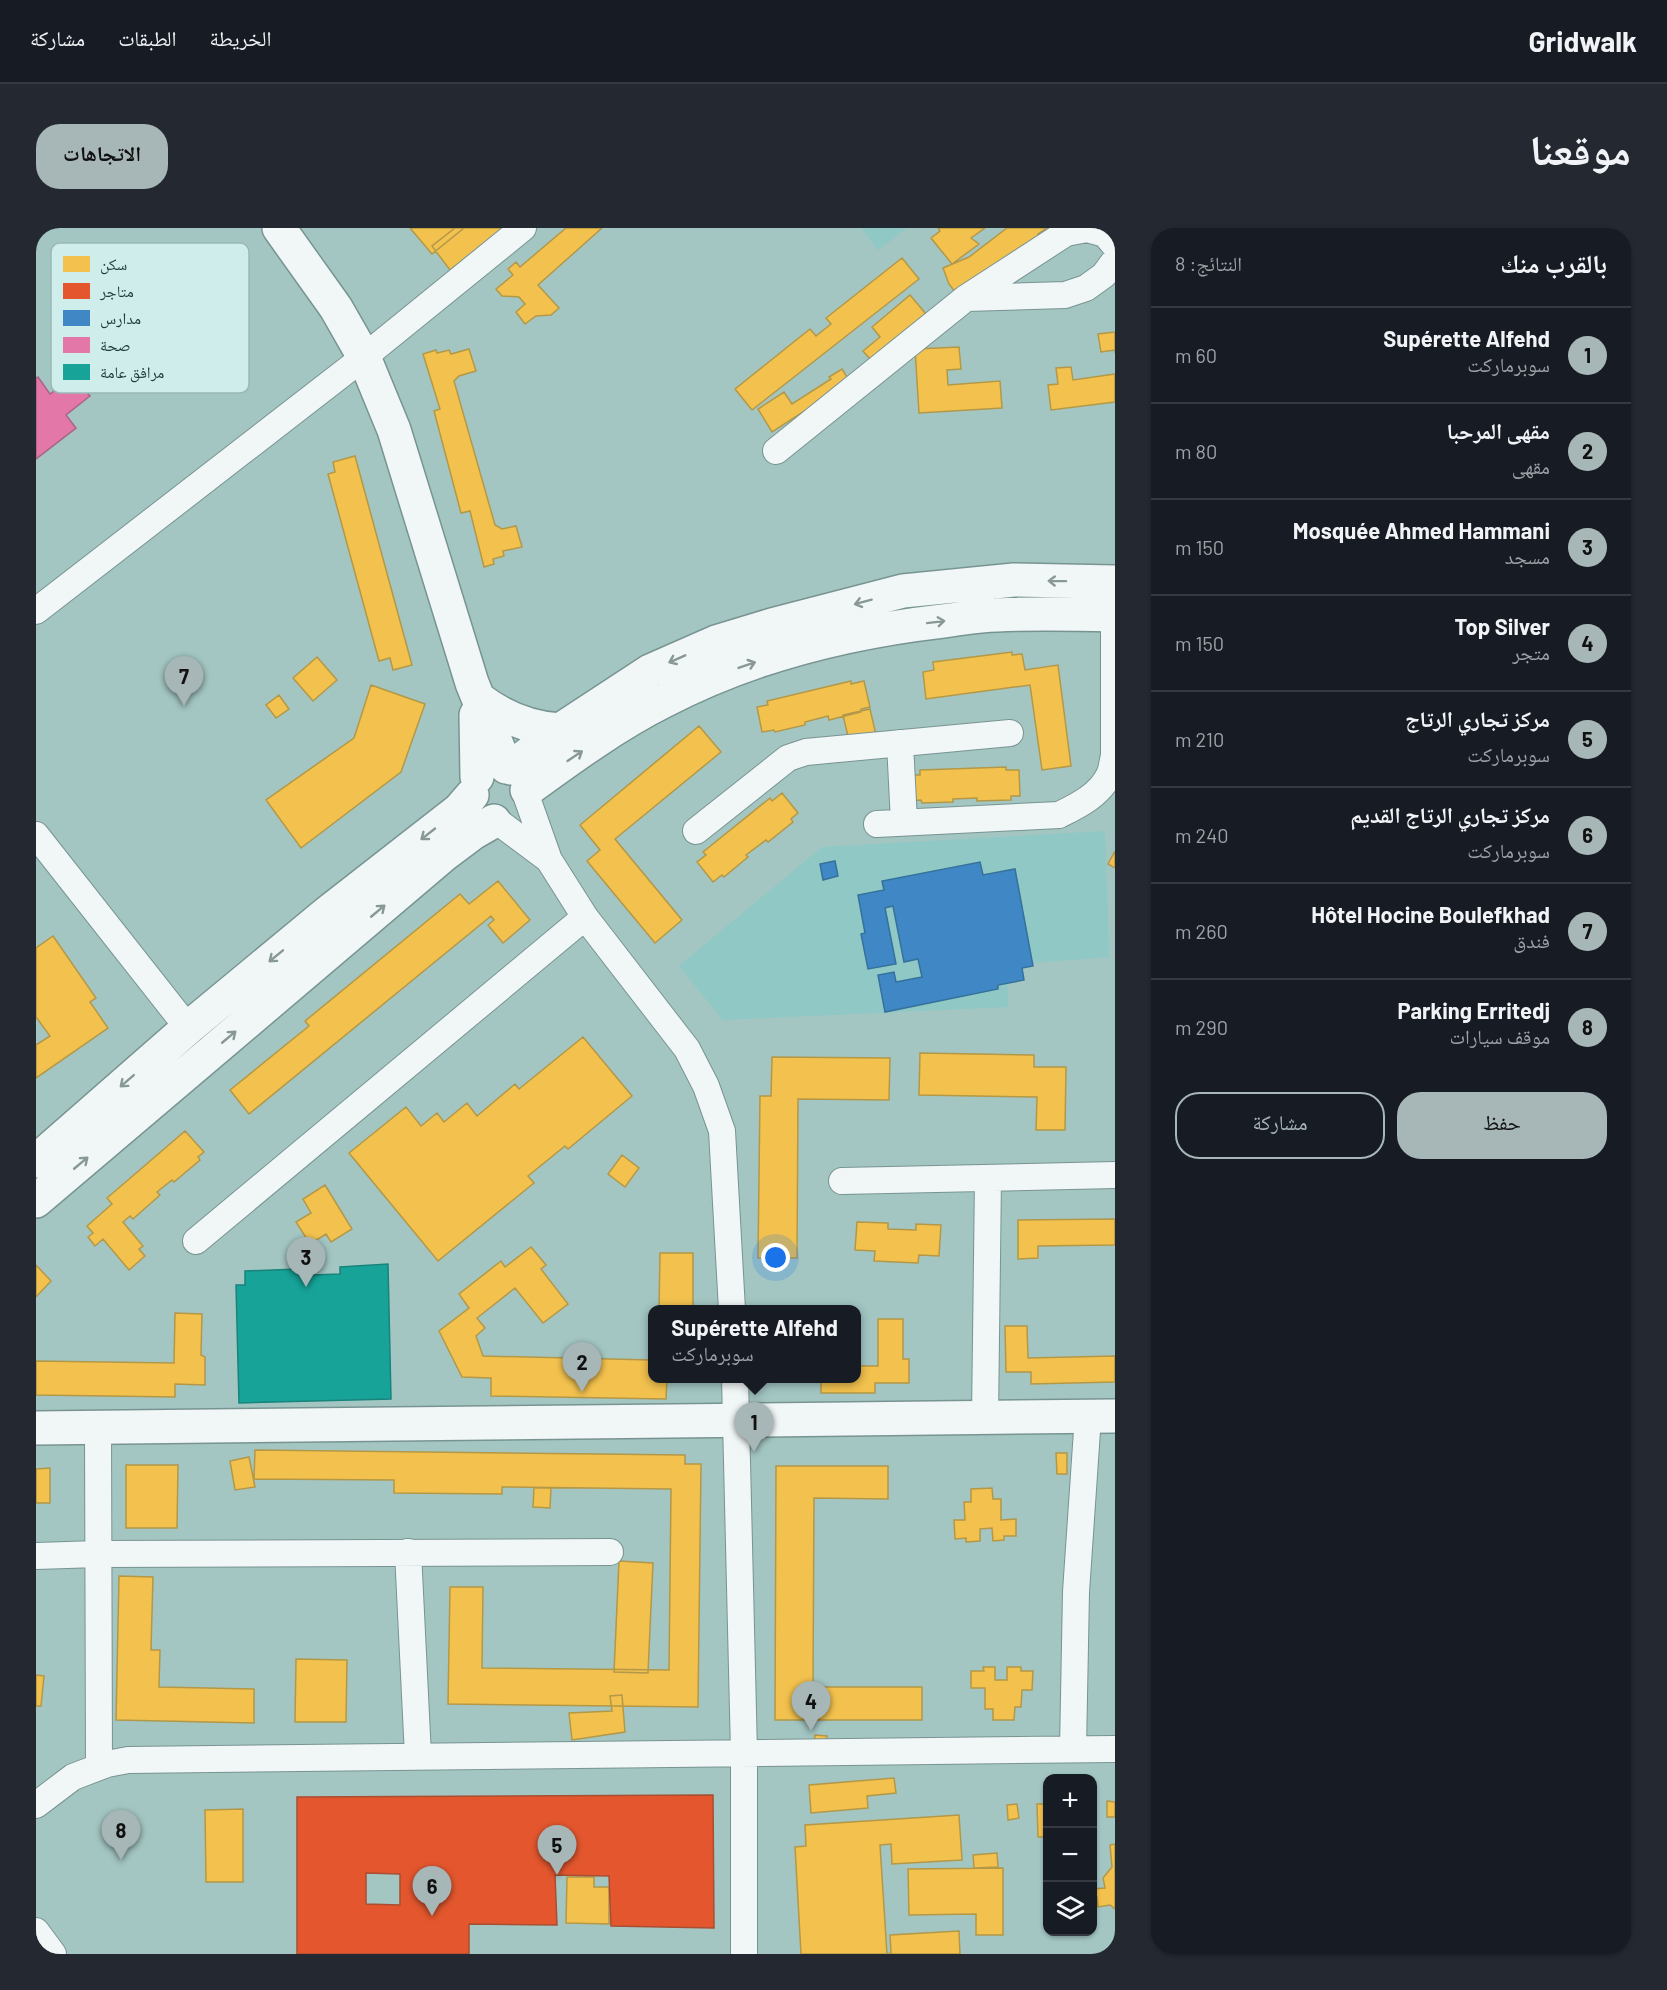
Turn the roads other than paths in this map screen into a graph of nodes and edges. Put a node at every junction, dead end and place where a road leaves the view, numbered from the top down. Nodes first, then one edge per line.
1 (279, 228) edge
2 (523, 228) edge
3 (1115, 246) edge
4 (1115, 260) edge
5 (966, 298) junction
6 (364, 357) junction
7 (776, 451) dead end
8 (1115, 582) edge
9 (36, 611) edge
10 (1115, 615) edge
11 (476, 691) junction
12 (1114, 703) edge
13 (560, 730) junction
14 (1010, 733) dead end
15 (900, 743) junction
16 (503, 783) junction
17 (496, 821) junction
18 (904, 822) junction
19 (877, 824) dead end
20 (696, 831) dead end
21 (36, 835) edge
22 (549, 860) junction
23 (585, 917) junction
24 (188, 1028) junction
25 (36, 1161) edge
26 (1115, 1174) edge
27 (988, 1178) junction
28 (842, 1181) dead end
29 (36, 1201) edge
30 (196, 1241) dead end
31 (732, 1305) edge
32 (735, 1383) edge
33 (1101, 1416) edge
34 (985, 1418) junction
35 (736, 1421) junction
36 (36, 1428) edge
37 (98, 1428) junction
38 (610, 1551) dead end
39 (408, 1552) junction
40 (98, 1554) junction
41 (36, 1556) edge
42 (1073, 1749) junction
43 (1115, 1749) edge
44 (744, 1753) junction
45 (418, 1756) junction
46 (99, 1767) junction
47 (36, 1805) edge
48 (36, 1931) edge
49 (53, 1954) edge
50 (744, 1954) edge

1 - 6 main road
2 - 6 street
3 - 5 street
4 - 5 street
5 - 7 street
6 - 9 street
6 - 11 main road
8 -> 13 main road
10 - 12 street
16 -> 10 main road
11 - 13 main road
11 - 16 main road
12 - 18 street
13 - 16 main road
14 - 15 street
15 - 18 street
15 - 20 street
16 - 17 main road
16 - 22 street
16 -> 24 main road
17 - 22 street
29 -> 17 main road
18 - 19 street
21 - 24 street
22 - 23 street
23 - 30 street
23 - 31 street
24 -> 25 main road
26 - 27 street
27 - 28 street
27 - 34 street
32 - 35 street
33 - 34 main road
33 - 42 street
34 - 35 main road
35 - 37 main road
35 - 44 street
36 - 37 main road
37 - 40 street
38 - 39 street
39 - 40 street
39 - 45 street
40 - 41 street
40 - 46 street
42 - 43 street
42 - 44 street
44 - 45 street
44 - 50 street
45 - 46 street
46 - 47 street
48 - 49 street

